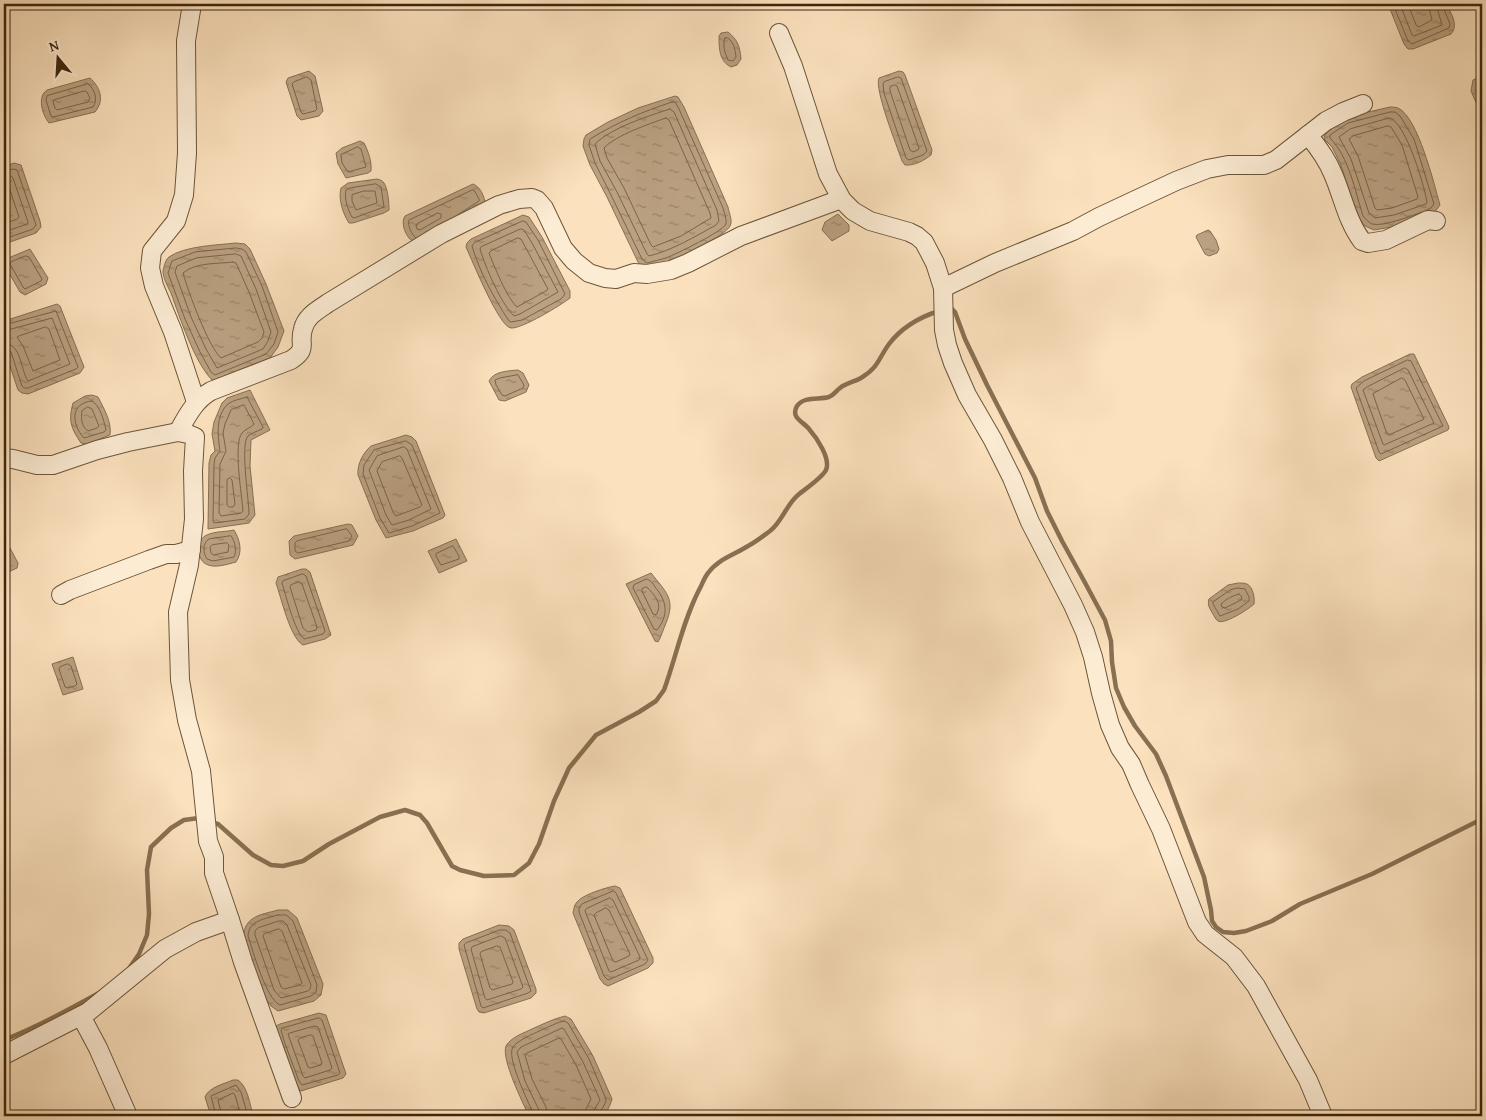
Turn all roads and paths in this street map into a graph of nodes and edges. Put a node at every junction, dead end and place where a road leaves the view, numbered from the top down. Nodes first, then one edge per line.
1 (192, 4) edge
2 (779, 33) dead end
3 (1363, 104) dead end
4 (1308, 135) junction
5 (841, 199) junction
6 (1436, 221) dead end
7 (943, 301) junction
8 (196, 402) junction
9 (178, 432) junction
10 (4, 458) edge
11 (191, 550) junction
12 (61, 595) dead end
13 (230, 920) junction
14 (80, 1016) junction
15 (4, 1055) edge
16 (292, 1098) dead end
17 (128, 1116) edge
18 (1323, 1116) edge

1 - 8 street
2 - 5 street
3 - 4 street
4 - 6 street
4 - 7 street
5 - 7 street
5 - 8 street
7 - 18 street
8 - 9 street
9 - 10 street
9 - 11 street
11 - 12 street
11 - 13 street
13 - 14 street
13 - 16 street
14 - 15 street
14 - 17 street

